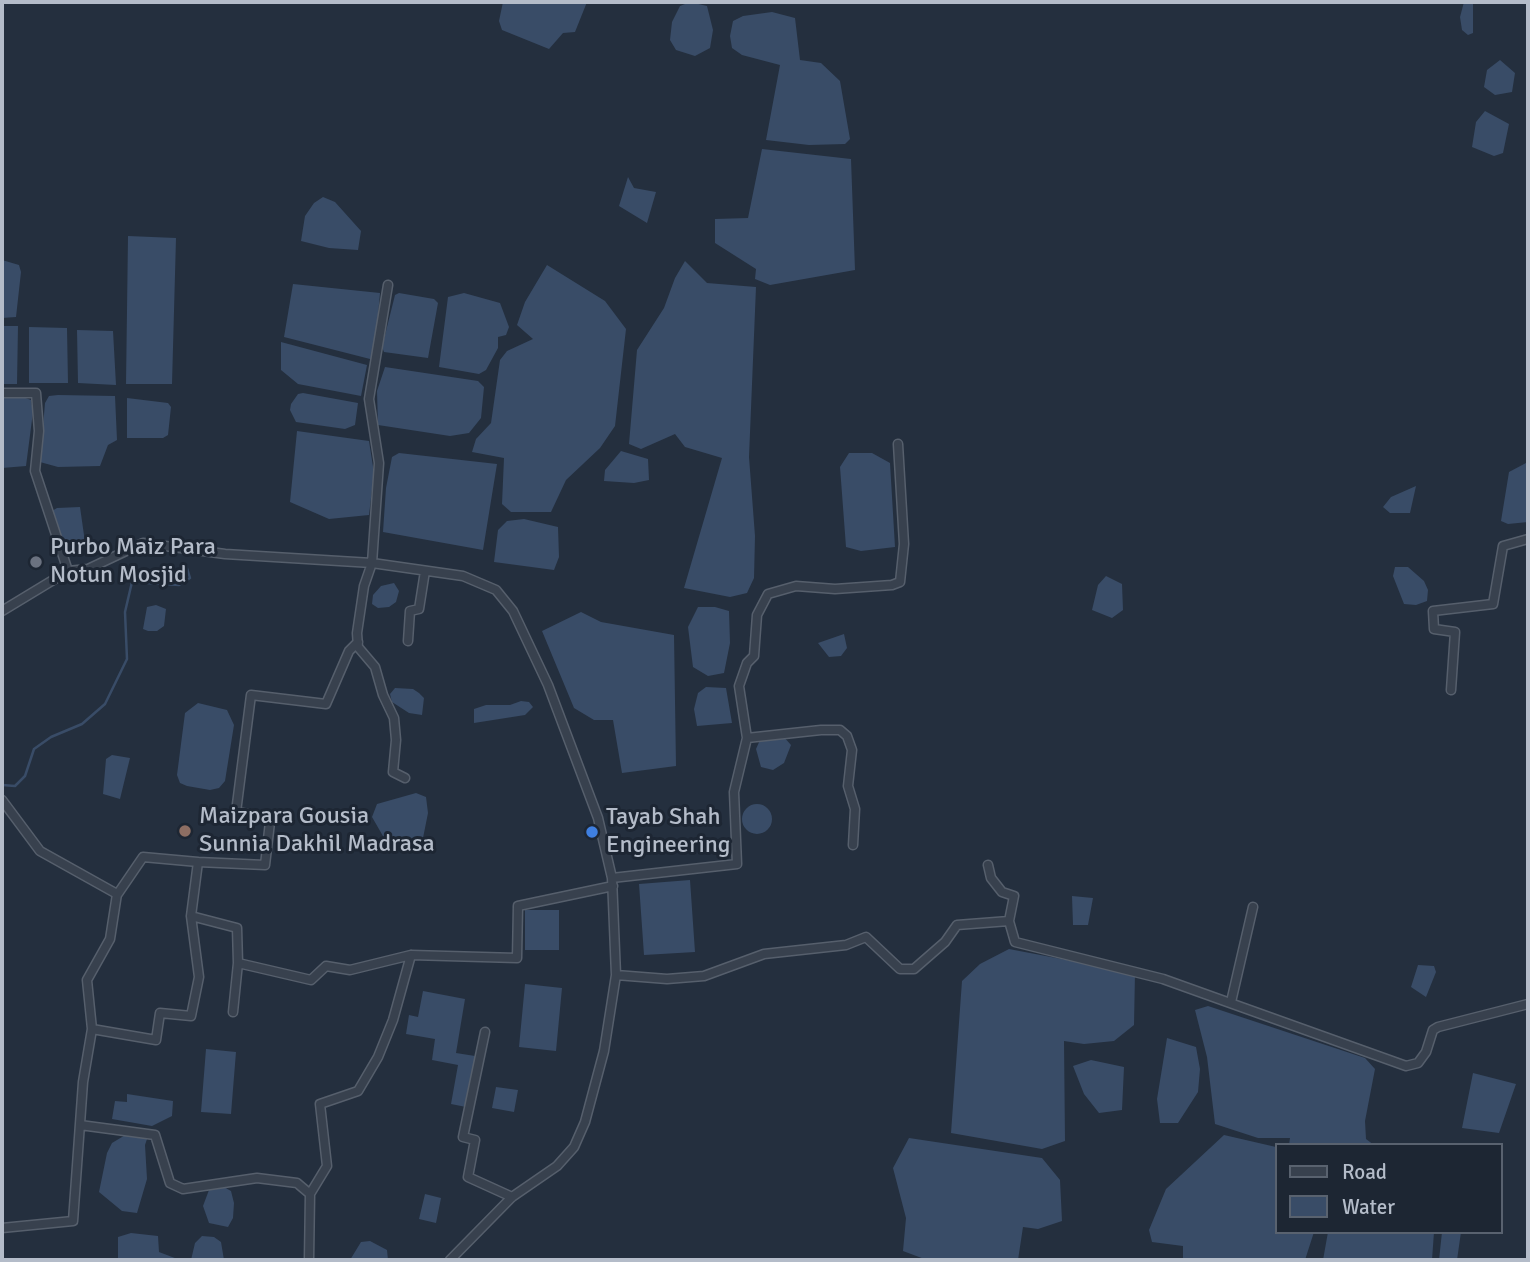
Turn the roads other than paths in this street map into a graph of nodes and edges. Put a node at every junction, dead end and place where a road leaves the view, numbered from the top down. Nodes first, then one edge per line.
1 (388, 285) dead end
2 (2, 393) edge
3 (898, 444) dead end
4 (1528, 539) edge
5 (372, 563) junction
6 (425, 570) junction
7 (68, 571) junction
8 (2, 611) edge
9 (408, 641) dead end
10 (358, 642) junction
11 (1451, 690) dead end
12 (747, 738) junction
13 (405, 778) dead end
14 (2, 800) edge
15 (853, 845) dead end
16 (198, 862) junction
17 (988, 865) dead end
18 (613, 882) junction
19 (117, 895) junction
20 (1253, 907) dead end
21 (191, 916) junction
22 (1009, 921) junction
23 (411, 955) junction
24 (238, 963) junction
25 (615, 975) junction
26 (1231, 1002) junction
27 (1528, 1004) edge
28 (233, 1012) dead end
29 (92, 1030) junction
30 (485, 1032) dead end
31 (80, 1125) junction
32 (310, 1194) junction
33 (512, 1197) junction
34 (2, 1228) edge
35 (309, 1260) edge
36 (450, 1260) edge

1 - 5 street
2 - 7 street
3 - 12 street
4 - 11 street
5 - 6 street
5 - 7 street
5 - 10 street
6 - 9 street
6 - 18 street
7 - 8 street
10 - 13 street
10 - 16 street
12 - 15 street
12 - 18 street
14 - 19 street
16 - 19 street
16 - 21 street
17 - 22 street
18 - 23 street
18 - 25 street
19 - 29 street
20 - 26 street
21 - 24 street
21 - 29 street
22 - 25 street
22 - 26 street
23 - 24 street
23 - 32 street
24 - 28 street
25 - 33 street
26 - 27 street
29 - 31 street
30 - 33 street
31 - 32 street
31 - 34 street
32 - 35 street
33 - 36 street

